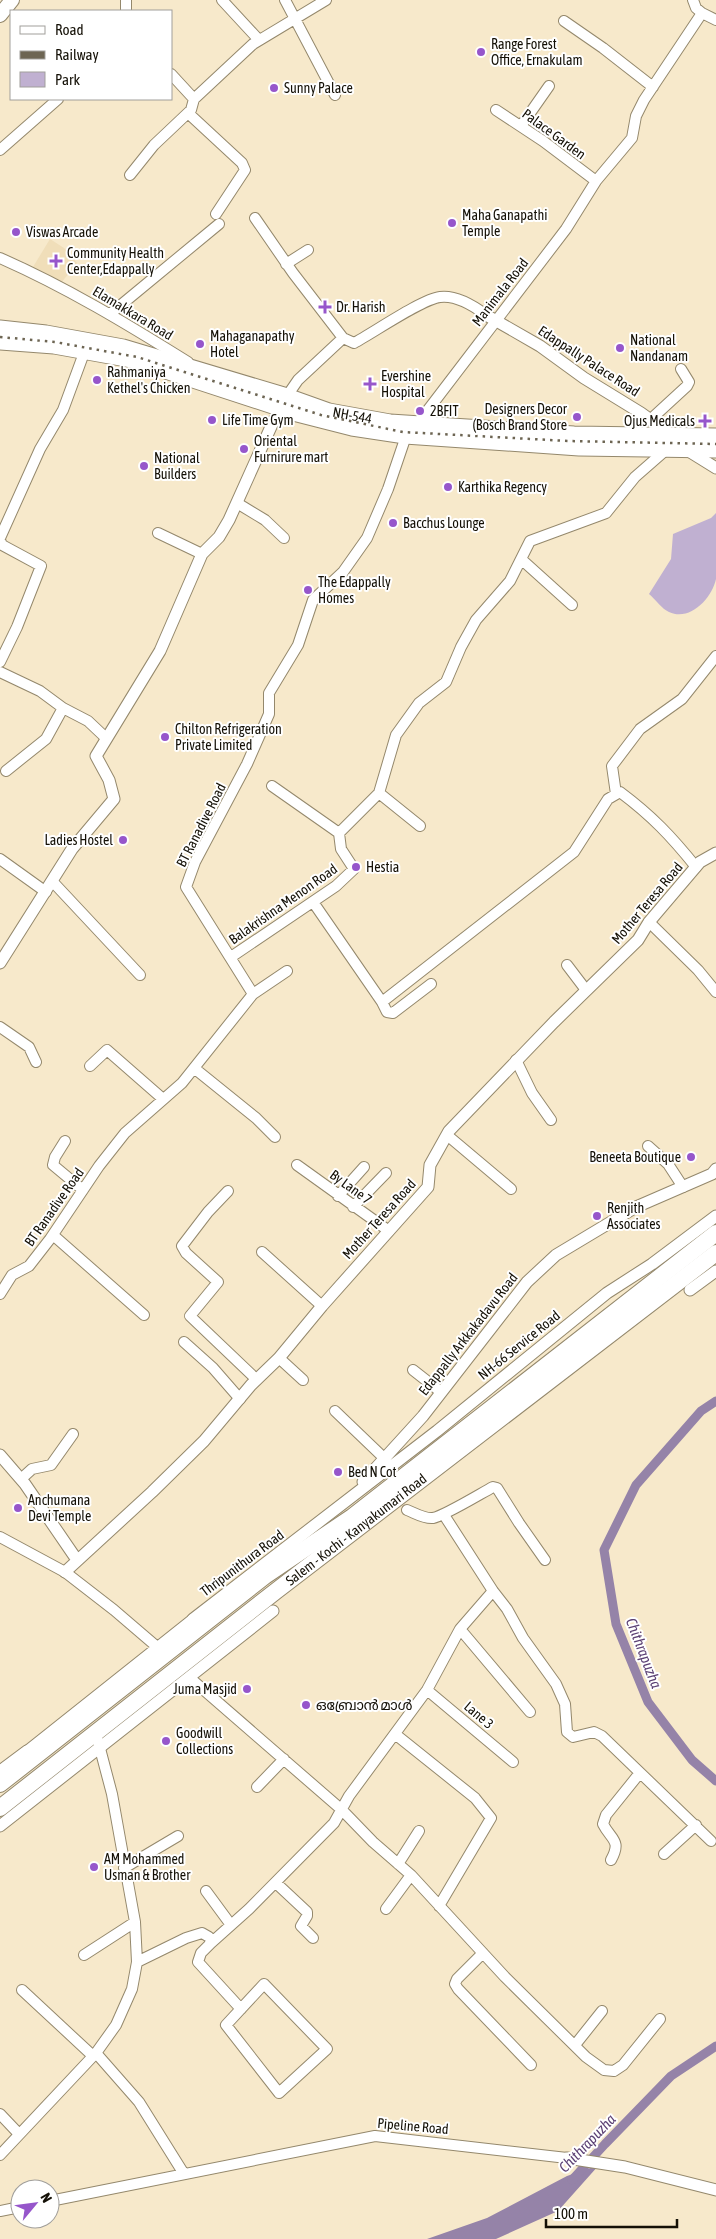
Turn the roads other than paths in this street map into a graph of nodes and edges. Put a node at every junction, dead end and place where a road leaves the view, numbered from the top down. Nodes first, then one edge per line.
1 (12, 0) edge
2 (222, 0) edge
3 (285, 0) edge
4 (326, 0) edge
5 (693, 0) edge
6 (702, 13) junction
7 (0, 15) edge
8 (295, 18) junction
9 (716, 20) edge
10 (564, 21) dead end
11 (259, 40) junction
12 (172, 75) edge
13 (549, 86) dead end
14 (653, 87) junction
15 (335, 95) dead end
16 (194, 99) junction
17 (57, 100) edge
18 (496, 110) dead end
19 (188, 113) junction
20 (520, 126) junction
21 (0, 150) edge
22 (130, 175) dead end
23 (596, 181) junction
24 (255, 218) dead end
25 (308, 250) dead end
26 (0, 258) edge
27 (286, 264) junction
28 (110, 314) junction
29 (491, 318) junction
30 (0, 328) edge
31 (343, 338) junction
32 (0, 342) edge
33 (84, 352) junction
34 (681, 369) dead end
35 (196, 375) junction
36 (281, 408) junction
37 (650, 420) junction
38 (418, 423) junction
39 (406, 436) junction
40 (716, 436) edge
41 (670, 443) junction
42 (693, 446) junction
43 (716, 450) edge
44 (716, 468) edge
45 (238, 503) junction
46 (158, 532) dead end
47 (284, 538) dead end
48 (1, 539) edge
49 (202, 554) junction
50 (521, 559) junction
51 (572, 605) dead end
52 (716, 656) edge
53 (0, 662) edge
54 (0, 672) edge
55 (63, 708) junction
56 (106, 738) junction
57 (6, 771) dead end
58 (272, 786) dead end
59 (379, 792) junction
60 (616, 794) junction
61 (420, 826) dead end
62 (338, 833) junction
63 (716, 853) edge
64 (0, 859) edge
65 (696, 867) junction
66 (52, 881) junction
67 (46, 892) junction
68 (313, 902) junction
69 (649, 922) junction
70 (231, 958) junction
71 (0, 963) edge
72 (567, 965) dead end
73 (287, 971) dead end
74 (140, 975) dead end
75 (431, 984) dead end
76 (586, 990) junction
77 (716, 992) edge
78 (253, 994) junction
79 (382, 1002) junction
80 (0, 1027) edge
81 (516, 1060) junction
82 (36, 1062) dead end
83 (90, 1066) dead end
84 (194, 1068) junction
85 (163, 1100) junction
86 (551, 1120) dead end
87 (447, 1135) junction
88 (275, 1137) dead end
89 (65, 1141) dead end
90 (648, 1146) dead end
91 (297, 1165) dead end
92 (364, 1168) dead end
93 (716, 1169) edge
94 (386, 1173) dead end
95 (682, 1187) junction
96 (511, 1189) dead end
97 (83, 1190) junction
98 (228, 1191) dead end
99 (338, 1196) junction
100 (353, 1207) junction
101 (716, 1216) edge
102 (389, 1231) junction
103 (716, 1234) edge
104 (53, 1235) junction
105 (262, 1252) dead end
106 (716, 1253) edge
107 (716, 1271) edge
108 (686, 1284) junction
109 (0, 1294) edge
110 (322, 1306) junction
111 (144, 1315) dead end
112 (184, 1342) dead end
113 (279, 1358) junction
114 (413, 1370) dead end
115 (256, 1379) junction
116 (303, 1380) dead end
117 (442, 1392) junction
118 (240, 1399) junction
119 (335, 1411) dead end
120 (73, 1434) dead end
121 (0, 1455) edge
122 (384, 1458) junction
123 (21, 1479) junction
124 (344, 1502) junction
125 (407, 1510) dead end
126 (444, 1514) junction
127 (0, 1537) edge
128 (76, 1560) junction
129 (545, 1560) dead end
130 (65, 1572) junction
131 (492, 1592) junction
132 (268, 1606) junction
133 (196, 1623) junction
134 (460, 1630) junction
135 (156, 1646) junction
136 (190, 1678) junction
137 (427, 1690) junction
138 (530, 1712) dead end
139 (395, 1734) junction
140 (97, 1740) junction
141 (27, 1751) joint
142 (284, 1759) junction
143 (513, 1762) dead end
144 (0, 1771) edge
145 (639, 1774) junction
146 (0, 1784) edge
147 (257, 1787) dead end
148 (0, 1808) edge
149 (342, 1810) junction
150 (696, 1825) junction
151 (0, 1826) edge
152 (419, 1831) dead end
153 (178, 1836) dead end
154 (710, 1841) dead end
155 (664, 1854) dead end
156 (612, 1860) dead end
157 (398, 1864) junction
158 (124, 1868) junction
159 (411, 1875) junction
160 (276, 1883) junction
161 (206, 1891) dead end
162 (439, 1906) junction
163 (386, 1909) dead end
164 (135, 1922) junction
165 (232, 1925) junction
166 (313, 1938) dead end
167 (211, 1943) junction
168 (483, 1953) junction
169 (84, 1955) dead end
170 (138, 1962) junction
171 (22, 1990) dead end
172 (241, 2009) junction
173 (602, 2011) dead end
174 (660, 2019) dead end
175 (574, 2045) junction
176 (95, 2055) junction
177 (531, 2065) dead end
178 (0, 2114) edge
179 (19, 2134) junction
180 (0, 2155) edge
181 (567, 2158) joint
182 (184, 2174) junction
183 (716, 2190) edge
184 (60, 2199) edge

1 - 7 main road
2 - 11 street
3 - 8 street
4 - 8 street
5 - 6 street
6 - 9 street
6 - 14 street, Manimala Road
8 - 11 street
8 - 15 street
10 - 14 street
11 - 16 street
12 - 16 street
13 - 20 street
14 - 23 street, Manimala Road
16 - 19 street
17 - 21 street
18 - 20 street, Palace Garden
19 - 22 street
19 - 28 street
20 - 23 street, Palace Garden
23 - 29 street, Manimala Road
24 - 27 street
25 - 27 street
26 - 28 street, Elamakkara Road
27 - 31 street
28 - 35 street, Elamakkara Road
29 - 31 street
29 - 37 street, Edappally Palace Road
29 - 38 street, Manimala Road
30 - 35 main road, NH-544
31 - 36 street
32 - 33 main road, NH-544
33 - 35 main road, NH-544
33 - 48 street
34 - 37 street
35 - 36 main road, NH-544
35 - 36 main road, NH-544
36 - 38 main road, NH-544
36 - 39 main road, NH-544
36 - 45 street
37 - 41 street, Edappally Palace Road
38 - 39 street, BT Ranadive Road
38 - 41 main road, NH-544
39 - 41 main road, NH-544
39 - 70 street, BT Ranadive Road
40 - 42 main road, NH-544
41 - 42 main road, NH-544
41 - 50 street
42 - 43 main road, NH-544
42 - 44 street
45 - 47 street
45 - 49 street
46 - 49 street
48 - 53 street
49 - 56 street
50 - 51 street
50 - 59 street
52 - 60 street
54 - 55 street
55 - 56 street
55 - 57 street
56 - 66 street
58 - 62 street
59 - 61 street
59 - 62 street
60 - 65 street
60 - 79 street
62 - 68 street, Balakrishna Menon Road
63 - 65 street, Mother Teresa Road
64 - 67 street
65 - 69 street, Mother Teresa Road
66 - 67 street
66 - 74 street
67 - 71 street
68 - 70 street, Balakrishna Menon Road
68 - 79 street
69 - 76 street, Mother Teresa Road
69 - 77 street
70 - 78 street, BT Ranadive Road
72 - 76 street
73 - 78 street
75 - 79 street
76 - 81 street, Mother Teresa Road
78 - 84 street, BT Ranadive Road
80 - 82 street
81 - 86 street
81 - 87 street, Mother Teresa Road
83 - 85 street
84 - 85 street, BT Ranadive Road
84 - 88 street
85 - 97 street, BT Ranadive Road
87 - 96 street
87 - 102 street, Mother Teresa Road
89 - 97 street
90 - 95 street
91 - 99 street, By Lane 7
92 - 99 street
93 - 95 street, Edappally Arkkakadavu Road
94 - 100 street
95 - 117 street, Edappally Arkkakadavu Road
97 - 104 street, BT Ranadive Road
98 - 115 street
99 - 100 street, By Lane 7
100 - 102 street, By Lane 7
101 - 124 street, NH-66 Service Road
102 - 110 street, Mother Teresa Road
103 - 133 highway, Salem - Kochi - Kanyakumari Road
104 - 109 street, BT Ranadive Road
104 - 111 street
105 - 110 street
106 - 108 highway, Salem - Kochi - Kanyakumari Road
107 - 108 street
108 - 132 highway, Salem - Kochi - Kanyakumari Road
110 - 113 street, Mother Teresa Road
112 - 118 street
113 - 115 street, Mother Teresa Road
113 - 116 street
114 - 117 street
115 - 118 street, Mother Teresa Road
117 - 122 street, Edappally Arkkakadavu Road
118 - 128 street, Mother Teresa Road
119 - 122 street
120 - 123 street
121 - 123 street
122 - 124 street, Edappally Arkkakadavu Road
123 - 128 street
124 - 133 street, Thripunithura Road
125 - 126 street
126 - 129 street
126 - 131 street
127 - 130 street
128 - 130 street, Mother Teresa Road
130 - 135 street
131 - 134 street
131 - 145 street
132 - 136 street
132 - 140 highway, Salem - Kochi - Kanyakumari Road
133 - 135 street, Thripunithura Road
133 - 146 highway, Salem - Kochi - Kanyakumari Road
134 - 137 street
134 - 138 street
135 - 141 street, Thripunithura Road
136 - 140 street
136 - 142 street
137 - 139 street
137 - 143 street, Lane 3
139 - 149 street
139 - 162 street
140 - 148 highway, Salem - Kochi - Kanyakumari Road
140 - 151 street
140 - 158 street
141 - 144 street
142 - 147 street
142 - 149 street
145 - 150 street
145 - 156 street
149 - 157 street
149 - 160 street
150 - 154 street
150 - 155 street
152 - 157 street
153 - 158 street
157 - 159 street
158 - 164 street
159 - 162 street
159 - 163 street
160 - 165 street
160 - 166 street
161 - 165 street
162 - 168 street
164 - 169 street
164 - 170 street
165 - 167 street
167 - 170 street
167 - 172 street
168 - 175 street
168 - 177 street
170 - 176 street
171 - 176 street
172 - 172 street
173 - 175 street
174 - 175 street
176 - 179 street
176 - 182 street
178 - 179 street
179 - 180 street
181 - 182 street, Pipeline Road
181 - 183 street, Pipeline Road
182 - 184 street, Pipeline Road

